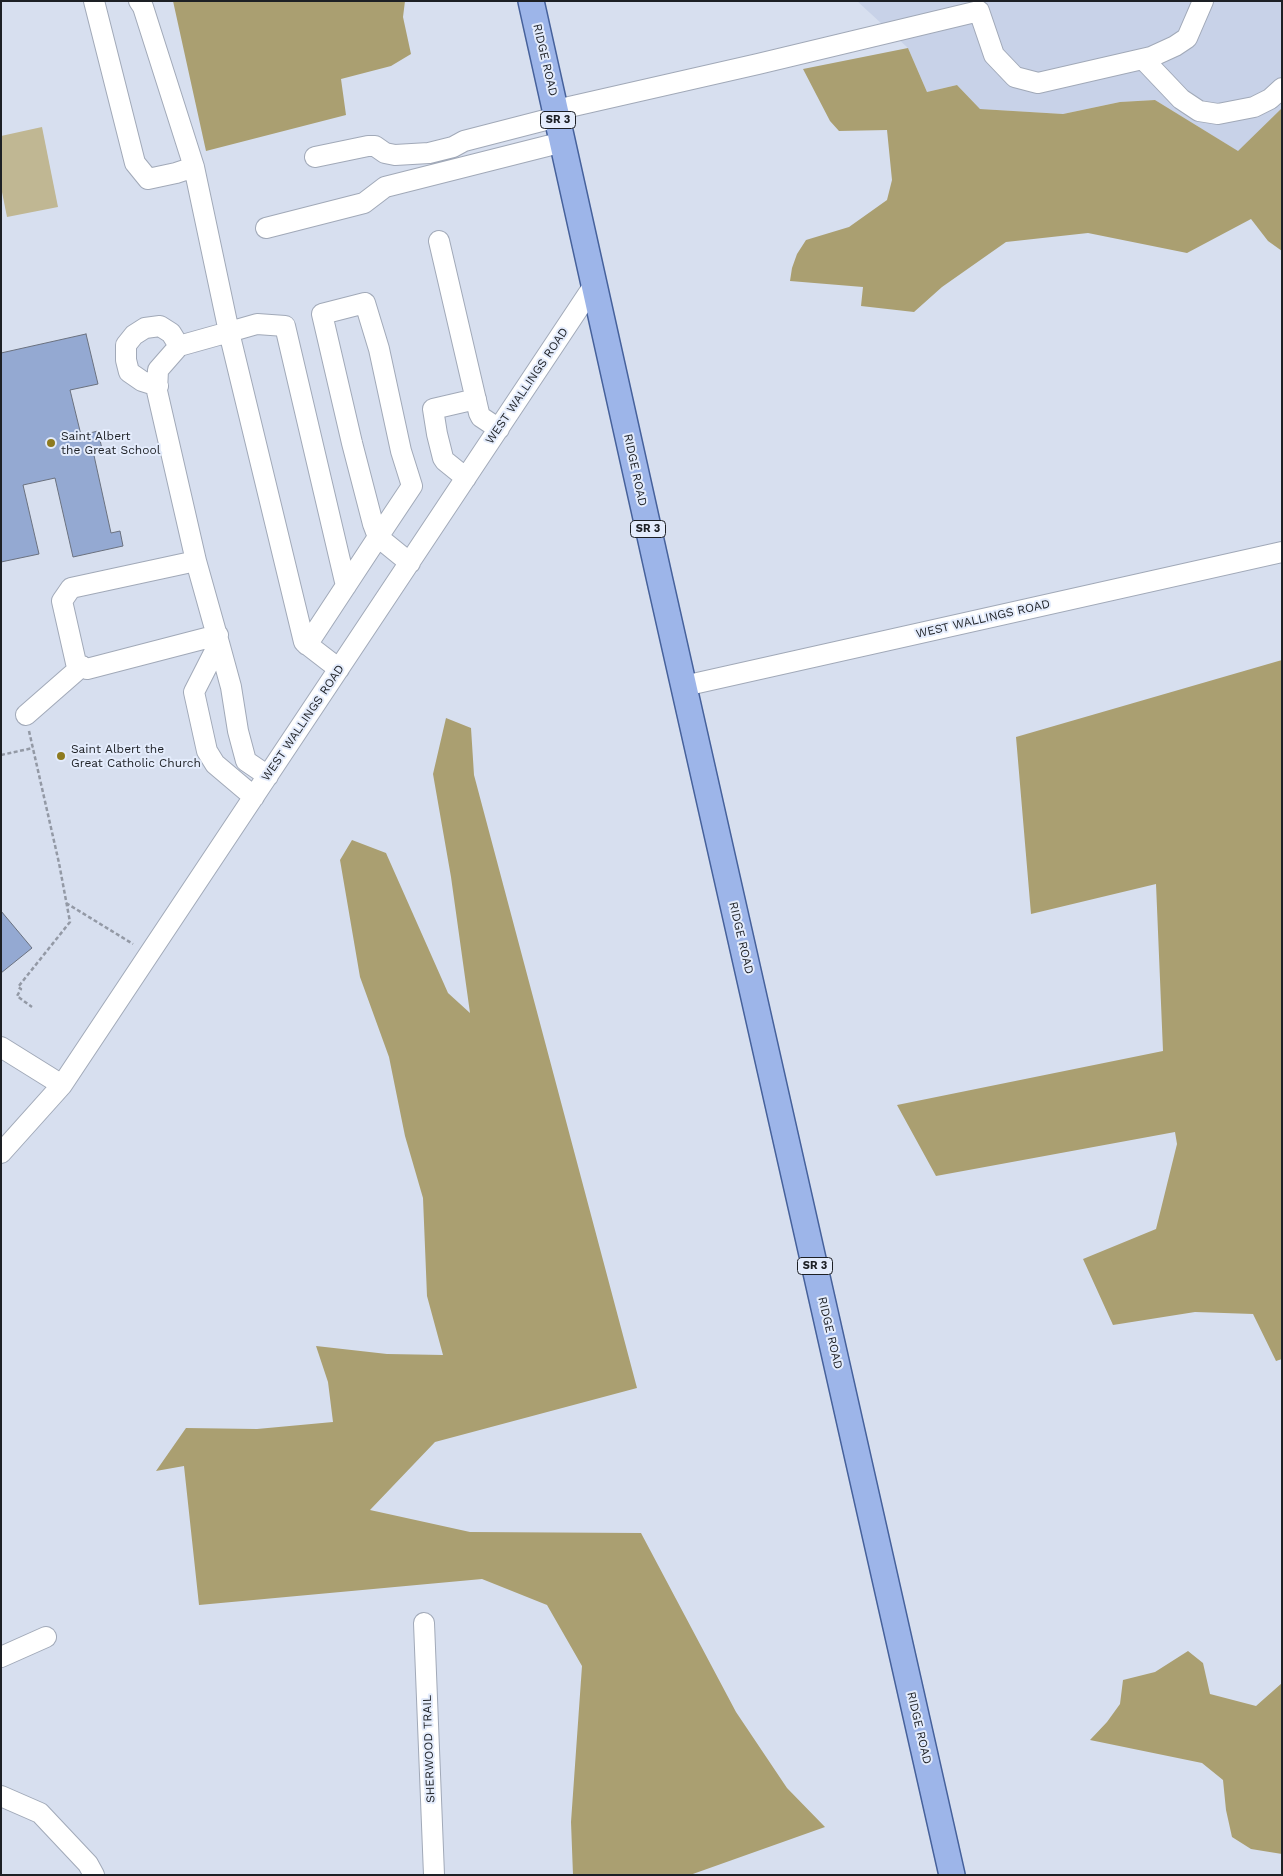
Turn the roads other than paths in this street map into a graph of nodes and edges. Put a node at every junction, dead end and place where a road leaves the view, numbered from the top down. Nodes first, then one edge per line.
1 (94, 1) edge
2 (139, 1) edge
3 (532, 1) edge
4 (1202, 1) edge
5 (977, 6) edge
6 (1142, 59) junction
7 (1282, 88) edge
8 (556, 114) junction
9 (563, 142) junction
10 (315, 157) dead end
11 (194, 167) junction
12 (266, 228) dead end
13 (439, 241) dead end
14 (594, 285) junction
15 (229, 332) junction
16 (179, 346) junction
17 (158, 386) junction
18 (476, 399) junction
19 (499, 429) junction
20 (466, 478) junction
21 (378, 537) junction
22 (1282, 552) edge
23 (196, 561) junction
24 (410, 563) junction
25 (346, 586) junction
26 (219, 639) junction
27 (308, 645) junction
28 (82, 666) junction
29 (339, 669) junction
30 (684, 686) junction
31 (26, 714) road end
32 (268, 776) junction
33 (254, 796) junction
34 (1, 1047) edge
35 (62, 1085) junction
36 (1, 1153) edge
37 (424, 1623) dead end
38 (46, 1637) dead end
39 (1, 1656) edge
40 (1, 1796) edge
41 (94, 1875) edge
42 (434, 1875) edge
43 (952, 1875) edge

1 - 11 street
2 - 11 street
3 - 8 main road, RIDGE ROAD / SR 3
4 - 6 street
5 - 6 street
5 - 8 street
6 - 7 street
8 - 9 main road, RIDGE ROAD / SR 3
8 - 10 street
9 - 12 street
9 - 14 main road, RIDGE ROAD / SR 3
11 - 15 street
13 - 18 street
14 - 19 street, WEST WALLINGS ROAD
14 - 30 main road, RIDGE ROAD / SR 3
15 - 16 street
15 - 25 street
15 - 27 street
16 - 17 street
16 - 17 street
17 - 23 street
18 - 19 street
18 - 20 street
19 - 20 street, WEST WALLINGS ROAD
20 - 24 street, WEST WALLINGS ROAD
21 - 21 street
21 - 24 street
21 - 25 street
22 - 30 street, WEST WALLINGS ROAD
23 - 26 street
23 - 28 street
24 - 29 street, WEST WALLINGS ROAD
25 - 27 street
26 - 28 street
26 - 32 street
26 - 33 street
27 - 29 street
28 - 31 street
29 - 32 street, WEST WALLINGS ROAD
30 - 43 main road, RIDGE ROAD / SR 3
32 - 33 street, WEST WALLINGS ROAD
33 - 35 street, WEST WALLINGS ROAD
34 - 35 street
35 - 36 street, WEST WALLINGS ROAD
37 - 42 street, SHERWOOD TRAIL
38 - 39 street
40 - 41 street

